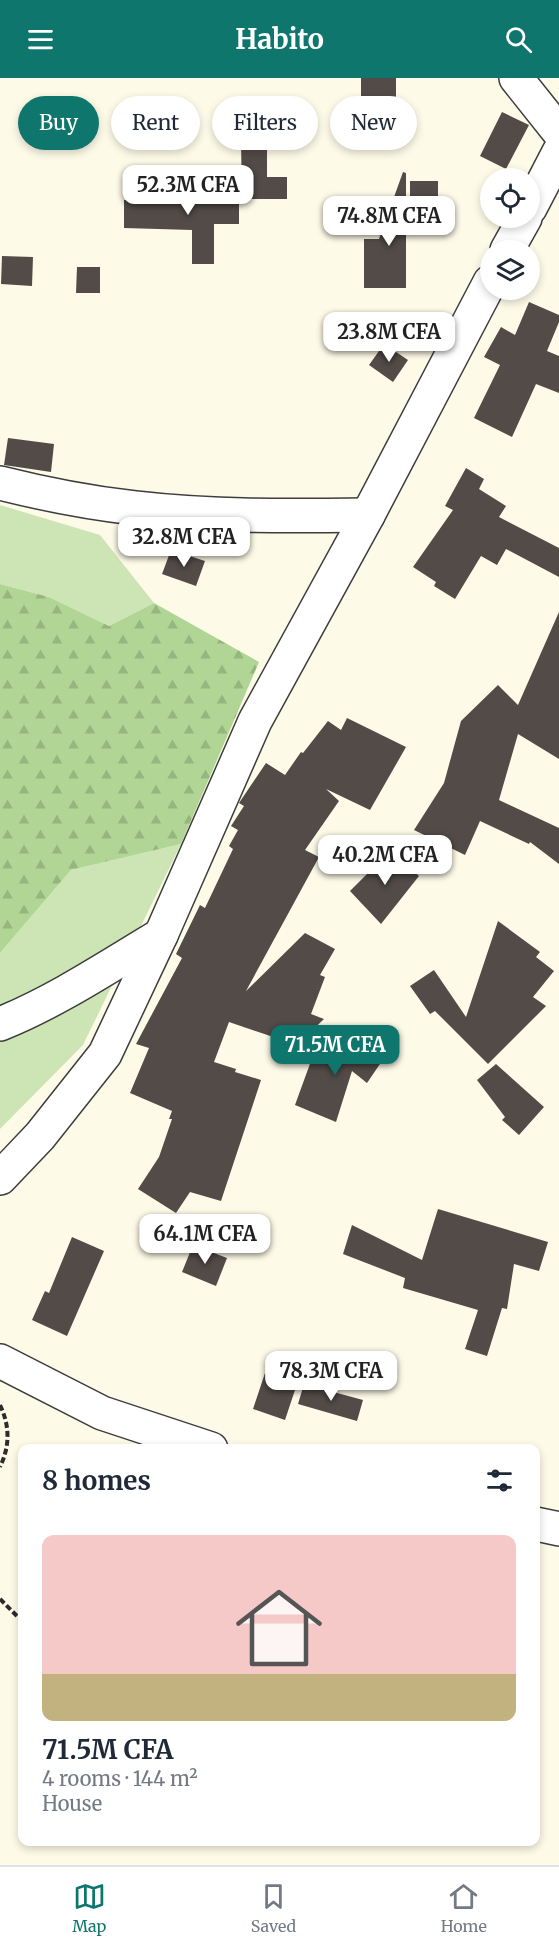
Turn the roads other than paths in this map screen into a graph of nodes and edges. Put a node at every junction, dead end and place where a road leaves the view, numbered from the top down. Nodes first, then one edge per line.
1 (516, 78) edge
2 (559, 132) edge
3 (559, 152) edge
4 (540, 189) edge
5 (481, 300) edge
6 (0, 483) edge
7 (368, 515) junction
8 (161, 935) junction
9 (0, 1024) edge
10 (0, 1178) edge
11 (0, 1361) edge
12 (196, 1444) edge
13 (540, 1525) edge
14 (559, 1529) edge

1 - 2 street
3 - 4 street
5 - 7 street
6 - 7 street
7 - 8 street
8 - 9 street
8 - 10 street
11 - 12 street
13 - 14 street

